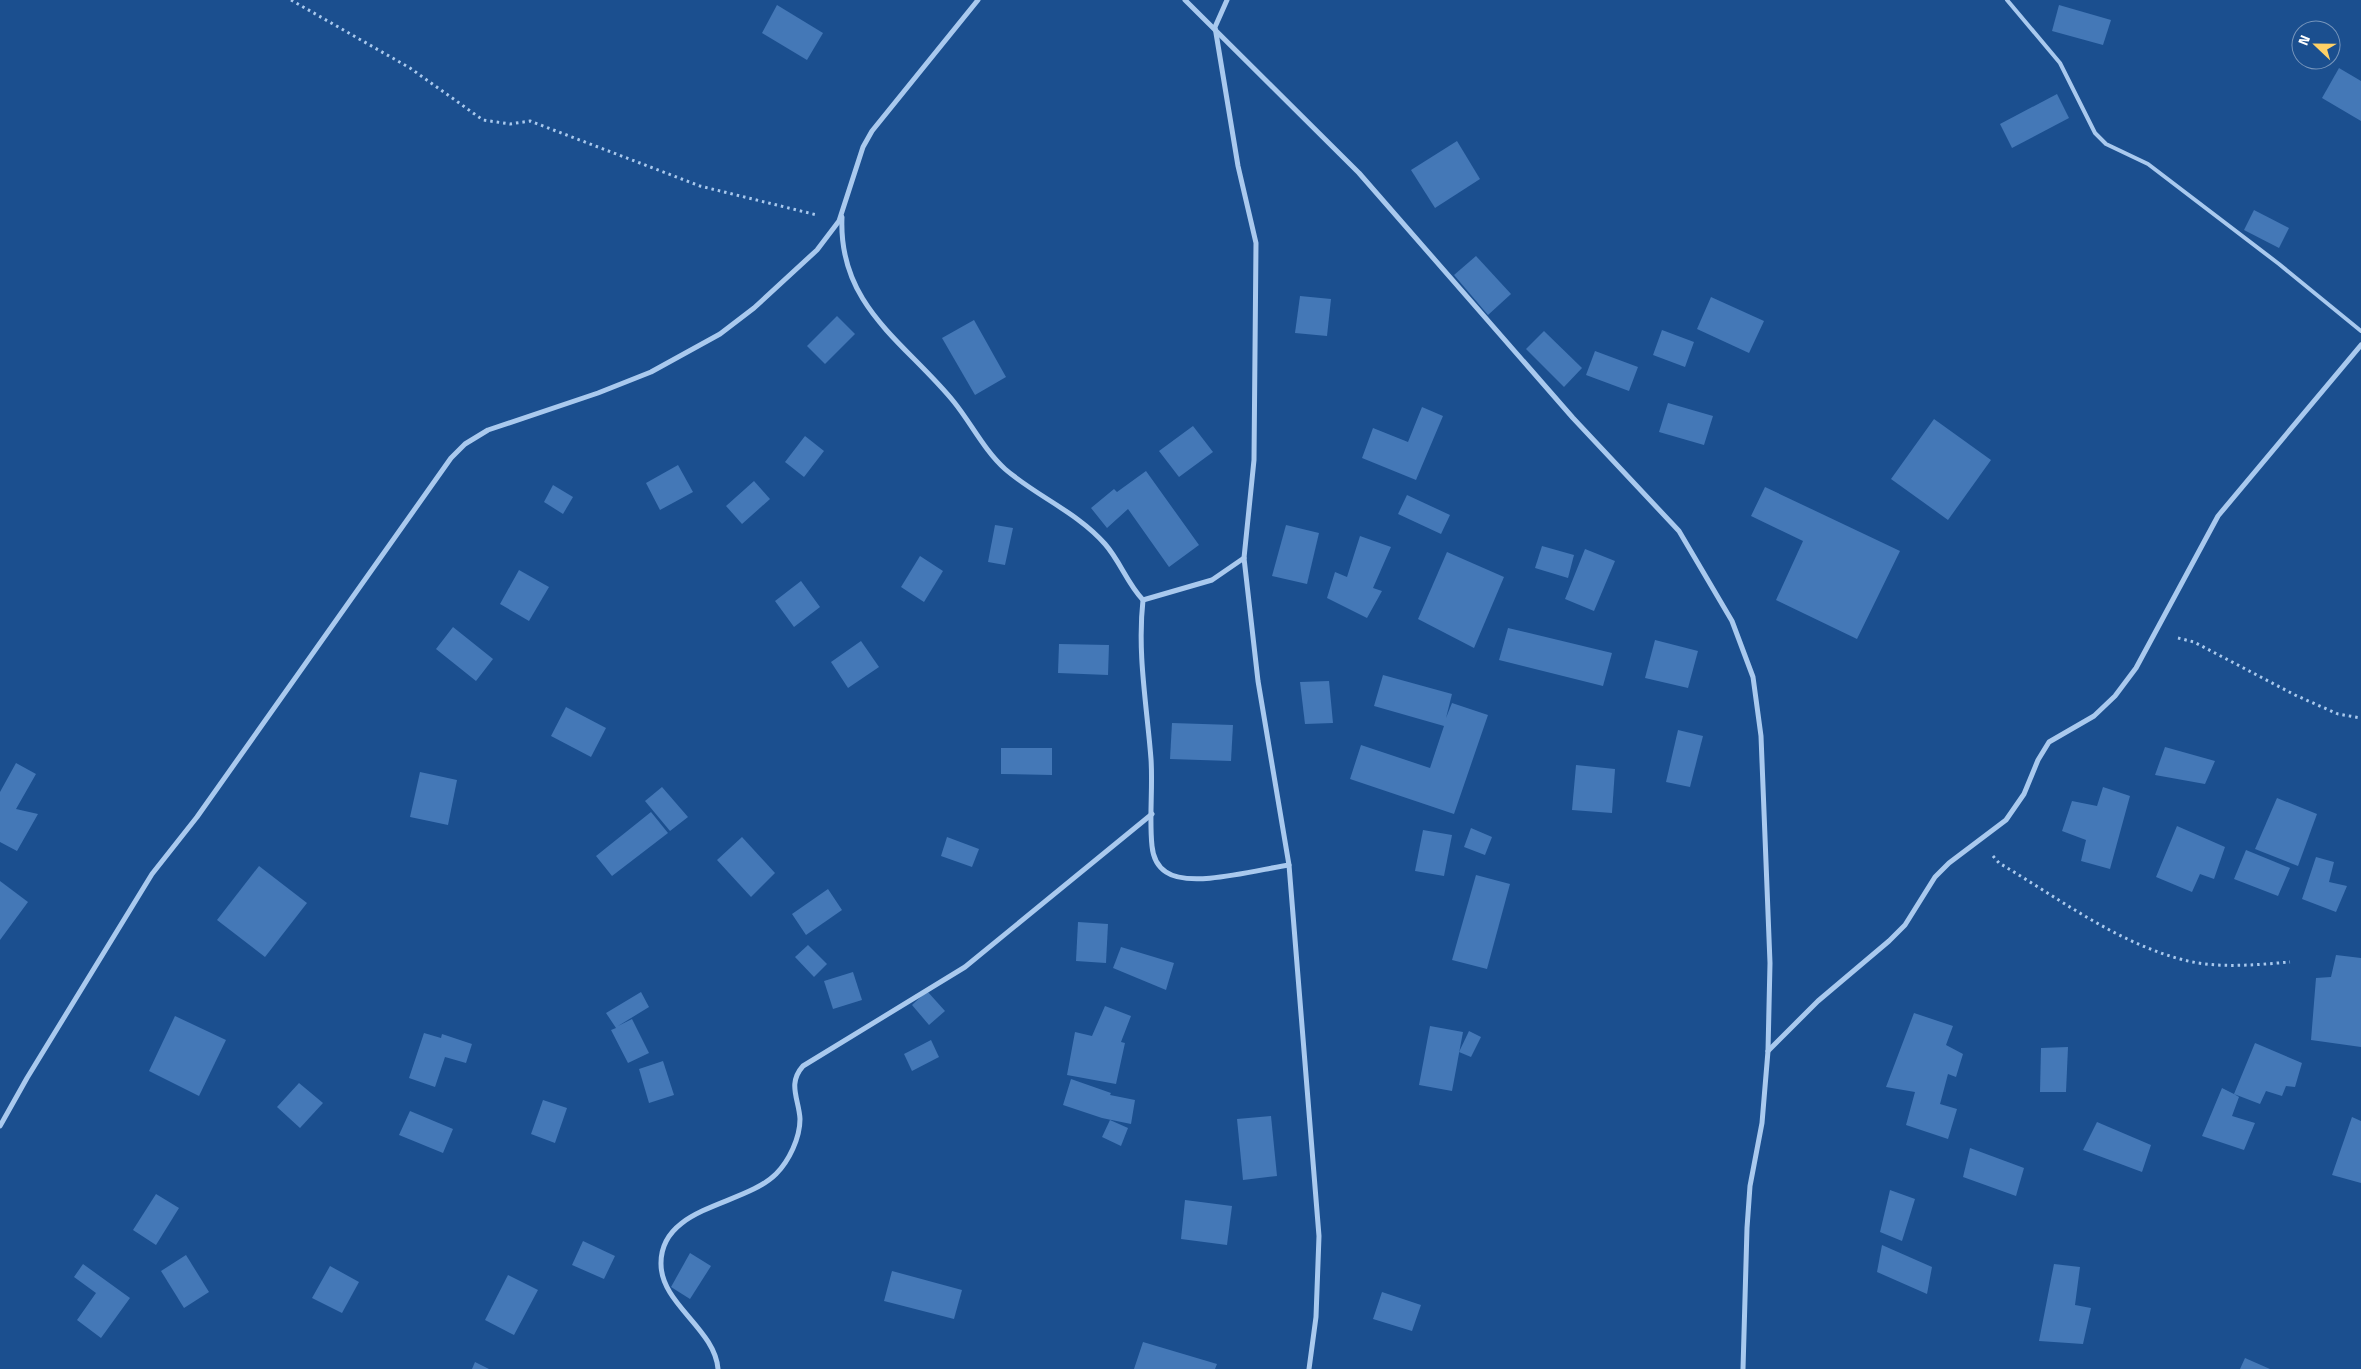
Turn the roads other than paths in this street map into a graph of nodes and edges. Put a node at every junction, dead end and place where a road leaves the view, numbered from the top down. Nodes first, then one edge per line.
1 (978, 0) edge
2 (1185, 0) edge
3 (1228, 0) edge
4 (2007, 0) edge
5 (1215, 27) junction
6 (842, 214) junction
7 (2361, 332) edge
8 (2361, 345) edge
9 (1244, 558) junction
10 (1143, 600) junction
11 (1152, 814) junction
12 (1288, 864) junction
13 (1768, 1052) junction
14 (0, 1126) edge
15 (718, 1369) edge
16 (1309, 1369) edge
17 (1743, 1369) edge

1 - 6 street
2 - 5 street
3 - 5 street
4 - 7 lane
5 - 9 street
5 - 13 street
6 - 10 street
6 - 14 street
8 - 13 street
9 - 10 street
9 - 12 street
10 - 11 street
11 - 12 street
11 - 15 street
12 - 16 street
13 - 17 street

